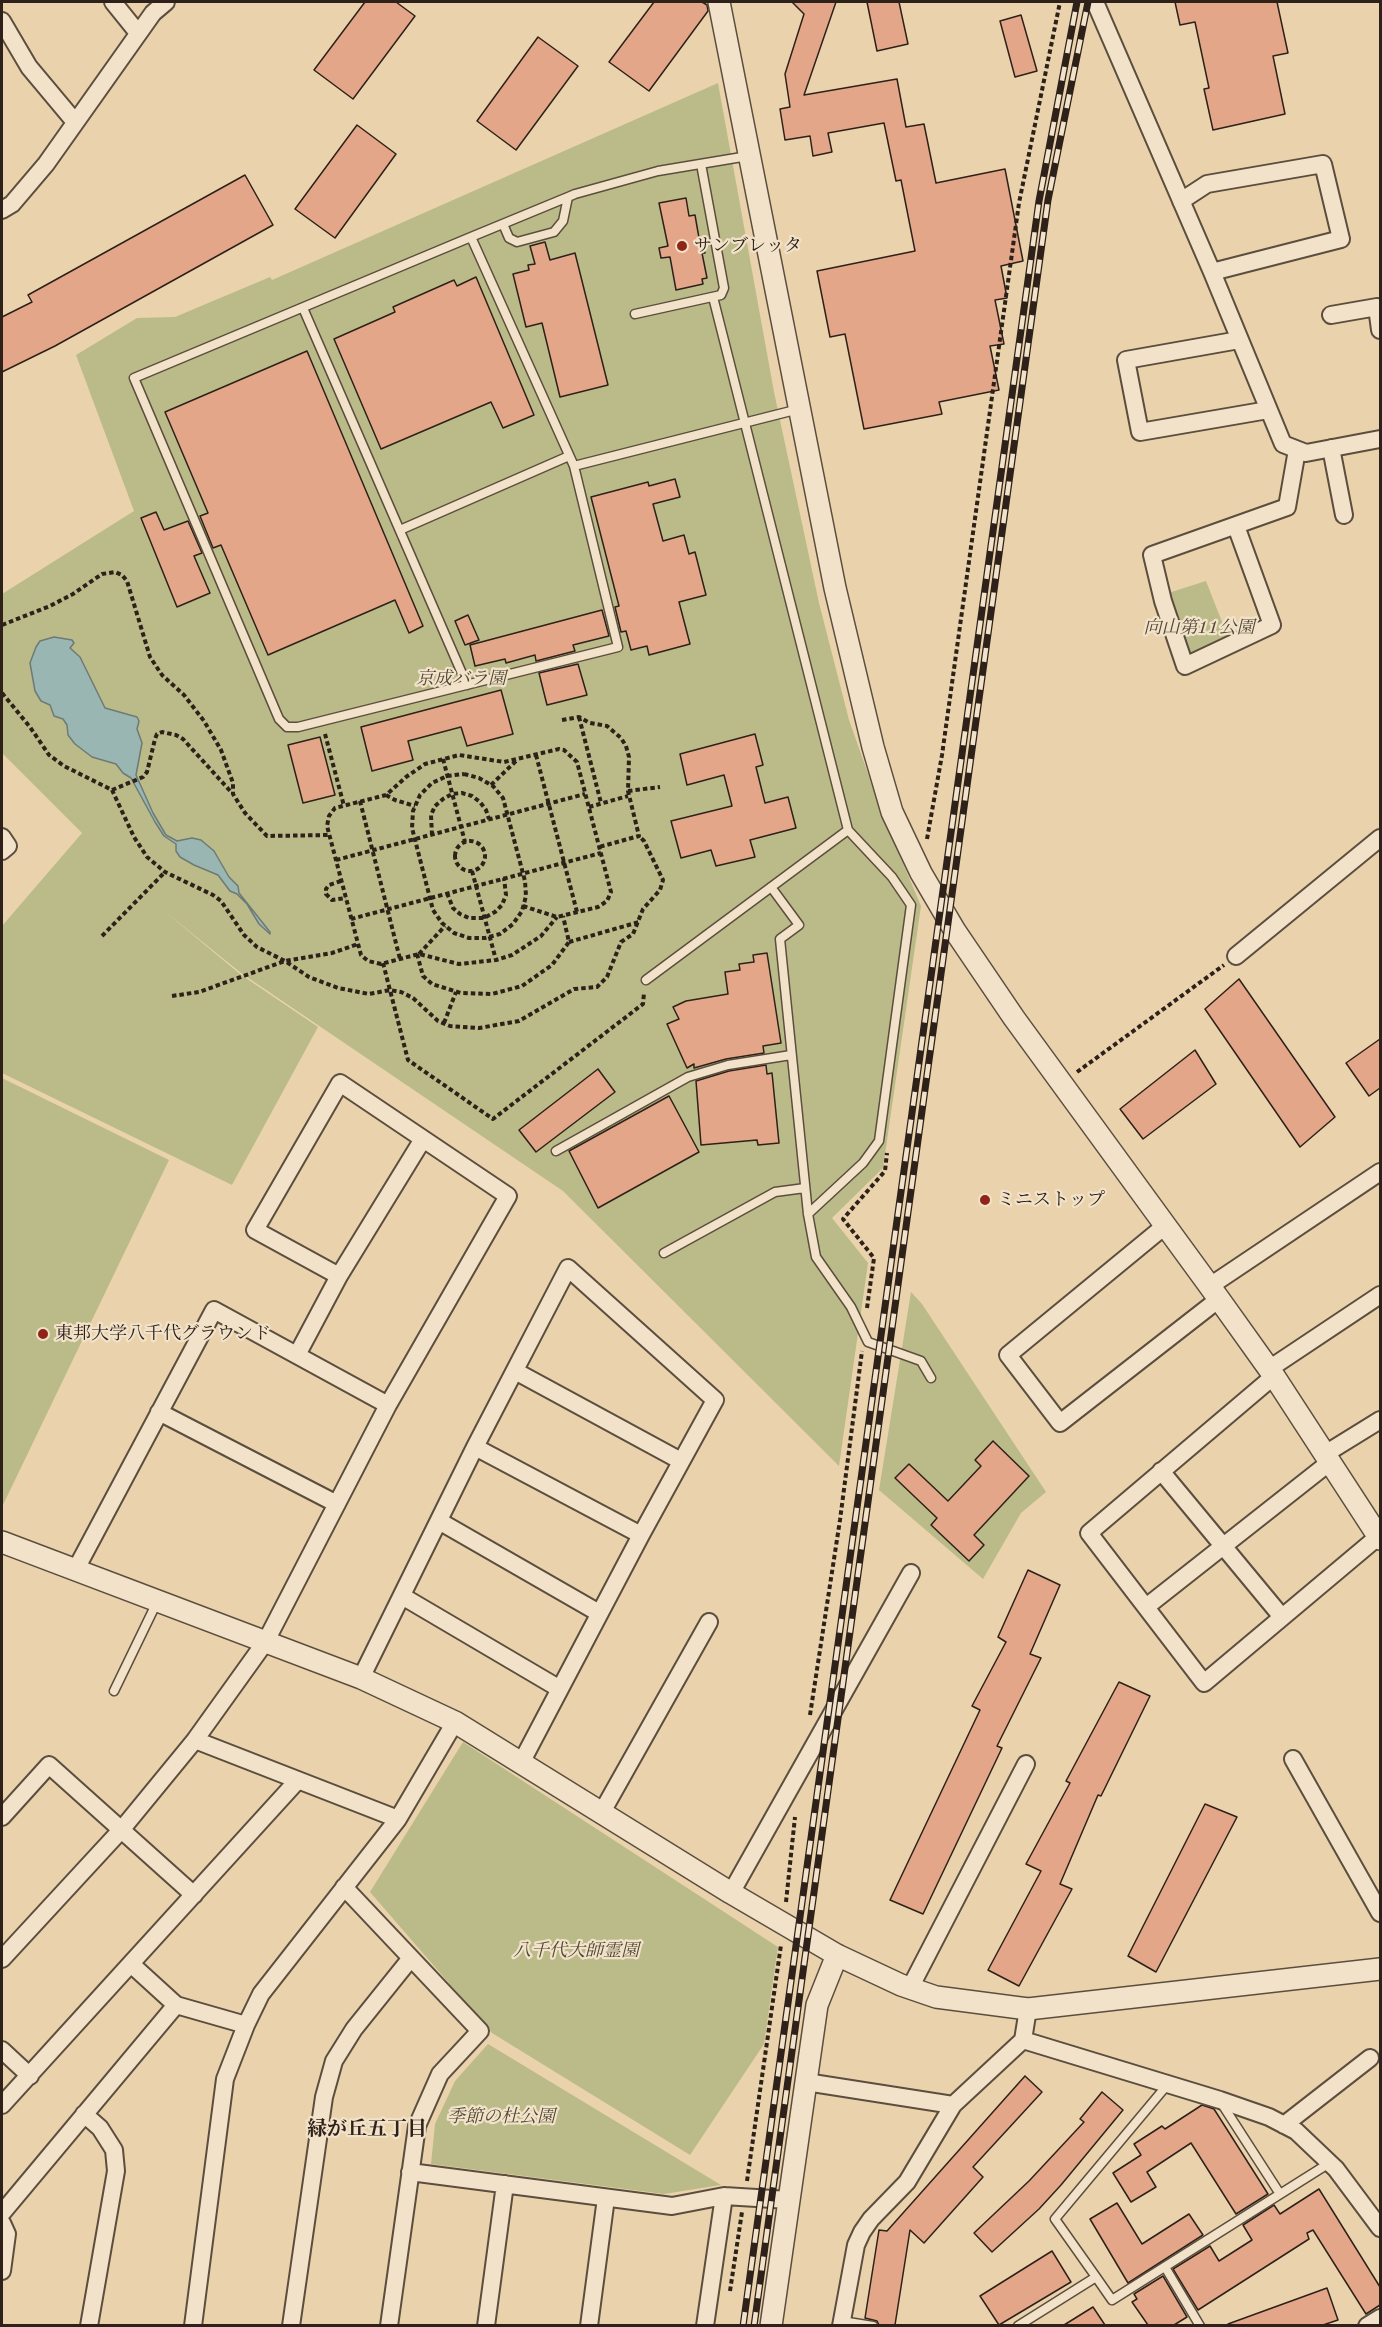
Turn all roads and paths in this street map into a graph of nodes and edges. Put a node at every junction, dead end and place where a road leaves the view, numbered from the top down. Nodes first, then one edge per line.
1 (113, 2) edge
2 (166, 2) edge
3 (719, 2) edge
4 (1060, 2) edge
5 (1095, 2) edge
6 (2, 21) edge
7 (138, 33) junction
8 (75, 122) junction
9 (749, 156) junction
10 (701, 164) junction
11 (568, 197) junction
12 (1181, 201) junction
13 (2, 210) edge
14 (503, 224) junction
15 (471, 237) junction
16 (1212, 272) junction
17 (713, 297) junction
18 (303, 308) junction
19 (635, 314) dead end
20 (1331, 315) dead end
21 (1380, 330) edge
22 (1239, 340) junction
23 (799, 409) junction
24 (1268, 410) junction
25 (744, 423) junction
26 (1380, 439) edge
27 (1331, 448) junction
28 (1296, 450) junction
29 (569, 456) junction
30 (574, 466) junction
31 (1344, 515) dead end
32 (1236, 526) junction
33 (400, 530) junction
34 (2, 625) edge
35 (467, 685) junction
36 (2, 693) edge
37 (579, 717) junction
38 (562, 720) dead end
39 (322, 722) junction
40 (536, 755) junction
41 (443, 759) junction
42 (518, 760) junction
43 (448, 776) junction
44 (491, 785) junction
45 (660, 788) dead end
46 (112, 790) junction
47 (233, 794) junction
48 (452, 794) junction
49 (585, 794) junction
50 (628, 794) junction
51 (386, 795) junction
52 (360, 801) junction
53 (602, 803) junction
54 (549, 804) junction
55 (344, 806) junction
56 (415, 806) junction
57 (588, 807) junction
58 (508, 814) junction
59 (489, 819) junction
60 (461, 827) junction
61 (848, 830) junction
62 (330, 835) junction
63 (432, 835) junction
64 (639, 836) junction
65 (2, 837) edge
66 (1380, 838) edge
67 (415, 839) junction
68 (465, 842) junction
69 (599, 847) junction
70 (372, 850) junction
71 (2, 851) edge
72 (601, 853) junction
73 (336, 860) junction
74 (564, 862) junction
75 (472, 871) junction
76 (165, 872) junction
77 (921, 873) junction
78 (523, 874) junction
79 (504, 878) junction
80 (341, 881) junction
81 (476, 886) junction
82 (771, 887) junction
83 (447, 893) junction
84 (346, 898) junction
85 (430, 898) junction
86 (523, 906) junction
87 (387, 909) junction
88 (577, 912) junction
89 (563, 916) junction
90 (557, 917) junction
91 (484, 918) junction
92 (351, 919) junction
93 (639, 922) junction
94 (445, 926) junction
95 (102, 936) dead end
96 (489, 937) junction
97 (569, 942) junction
98 (358, 944) junction
99 (418, 954) junction
100 (1236, 956) joint
101 (400, 959) junction
102 (496, 960) junction
103 (285, 961) junction
104 (383, 963) junction
105 (646, 980) joint
106 (390, 990) junction
107 (456, 992) junction
108 (172, 996) dead end
109 (444, 1023) junction
110 (791, 1055) junction
111 (1062, 1083) junction
112 (423, 1139) junction
113 (888, 1147) dead end
114 (556, 1151) dead end
115 (1380, 1172) edge
116 (806, 1188) junction
117 (808, 1214) junction
118 (1166, 1225) junction
119 (664, 1253) dead end
120 (339, 1276) junction
121 (1215, 1292) junction
122 (1380, 1295) edge
123 (866, 1318) dead end
124 (863, 1342) dead end
125 (297, 1355) junction
126 (515, 1371) junction
127 (1271, 1373) junction
128 (931, 1378) dead end
129 (388, 1405) junction
130 (159, 1412) junction
131 (1380, 1420) edge
132 (476, 1447) junction
133 (1327, 1458) junction
134 (681, 1461) junction
135 (1161, 1472) junction
136 (337, 1504) junction
137 (439, 1521) junction
138 (641, 1535) junction
139 (1380, 1538) edge
140 (2, 1542) edge
141 (1222, 1545) junction
142 (76, 1569) junction
143 (911, 1573) dead end
144 (402, 1596) junction
145 (158, 1600) junction
146 (1146, 1607) junction
147 (599, 1613) junction
148 (1282, 1617) junction
149 (709, 1622) dead end
150 (266, 1641) junction
151 (361, 1678) junction
152 (560, 1689) junction
153 (114, 1691) dead end
154 (809, 1719) dead end
155 (455, 1722) junction
156 (195, 1740) junction
157 (1293, 1759) dead end
158 (521, 1762) junction
159 (1026, 1764) dead end
160 (298, 1780) junction
161 (602, 1812) junction
162 (795, 1812) dead end
163 (2, 1817) edge
164 (398, 1819) junction
165 (122, 1829) junction
166 (344, 1887) junction
167 (731, 1893) junction
168 (194, 1895) junction
169 (785, 1907) dead end
170 (1380, 1913) edge
171 (781, 1942) dead end
172 (837, 1955) junction
173 (411, 1958) junction
174 (2, 1959) edge
175 (131, 1964) junction
176 (1380, 1969) edge
177 (910, 1988) junction
178 (176, 2005) junction
179 (1028, 2009) junction
180 (246, 2025) junction
181 (1023, 2040) junction
182 (2, 2050) edge
183 (1370, 2058) dead end
184 (30, 2076) junction
185 (806, 2082) junction
186 (1168, 2084) junction
187 (1220, 2100) junction
188 (2, 2105) edge
189 (953, 2105) junction
190 (84, 2114) junction
191 (1284, 2125) junction
192 (1331, 2162) junction
193 (410, 2172) junction
194 (505, 2184) junction
195 (746, 2188) dead end
196 (1280, 2194) junction
197 (724, 2196) junction
198 (606, 2198) junction
199 (789, 2200) junction
200 (743, 2211) dead end
201 (2, 2213) edge
202 (2, 2223) edge
203 (1380, 2228) edge
204 (1165, 2267) junction
205 (2, 2271) edge
206 (1096, 2277) junction
207 (728, 2302) dead end
208 (1380, 2318) edge
209 (842, 2323) edge
210 (89, 2325) edge
211 (193, 2325) edge
212 (291, 2325) edge
213 (389, 2325) edge
214 (486, 2325) edge
215 (589, 2325) edge
216 (705, 2325) edge
217 (771, 2325) edge
218 (873, 2325) edge
219 (1018, 2325) edge
220 (1200, 2325) edge
221 (1367, 2325) edge

1 - 7 street
2 - 7 street
3 - 9 street
4 - 77 path
5 - 12 street
6 - 8 street
7 - 8 street
8 - 13 street
9 - 10 lane
9 - 23 street
10 - 11 lane
10 - 17 lane
11 - 14 lane
11 - 14 lane
12 - 16 street
12 - 16 street
14 - 15 lane
15 - 18 lane
15 - 29 lane
16 - 22 street
17 - 19 lane
17 - 25 lane
18 - 33 lane
18 - 39 lane
20 - 21 street
22 - 24 street
22 - 24 street
23 - 25 lane
23 - 77 street
24 - 28 street
25 - 30 lane
25 - 61 lane
26 - 27 street
27 - 28 street
27 - 31 street
28 - 32 street
29 - 30 lane
29 - 33 lane
30 - 35 lane
32 - 32 street
33 - 35 lane
34 - 47 path
35 - 39 lane
36 - 46 path
37 - 38 path
37 - 50 path
37 - 53 path
39 - 55 path
40 - 42 path
40 - 49 path
40 - 54 path
41 - 42 path
41 - 43 path
41 - 51 path
42 - 44 path
43 - 44 path
43 - 48 path
43 - 56 path
44 - 58 path
45 - 50 path
46 - 47 path
46 - 76 path
47 - 62 path
48 - 59 path
48 - 60 path
48 - 63 path
49 - 54 path
49 - 57 path
50 - 53 path
50 - 64 path
51 - 52 path
51 - 56 path
52 - 55 path
52 - 70 path
53 - 57 path
54 - 58 path
54 - 74 path
55 - 62 path
56 - 67 path
57 - 69 path
58 - 59 path
58 - 78 path
59 - 60 path
60 - 63 path
60 - 68 path
61 - 82 lane
61 - 117 lane
62 - 73 path
63 - 67 path
64 - 69 path
64 - 93 path
65 - 71 street
66 - 100 street
67 - 70 path
67 - 85 path
68 - 75 path
68 - 75 path
69 - 72 path
70 - 73 path
70 - 87 path
72 - 74 path
72 - 88 path
73 - 80 path
74 - 78 path
74 - 88 path
75 - 81 path
76 - 95 path
76 - 103 path
77 - 111 street
78 - 79 path
78 - 86 path
79 - 81 path
79 - 91 path
80 - 84 path
80 - 84 path
81 - 83 path
81 - 91 path
82 - 105 lane
82 - 110 lane
83 - 85 path
83 - 91 path
84 - 92 path
85 - 87 path
85 - 94 path
86 - 90 path
86 - 96 path
87 - 92 path
87 - 101 path
88 - 89 path
89 - 90 path
89 - 97 path
90 - 102 path
91 - 96 path
92 - 98 path
93 - 97 path
93 - 109 path
94 - 96 path
94 - 99 path
96 - 102 path
97 - 107 path
98 - 103 path
98 - 104 path
99 - 101 path
99 - 102 path
99 - 107 path
100 - 111 path
101 - 104 path
103 - 106 path
103 - 108 path
104 - 106 path
105 - 106 path
106 - 109 path
107 - 109 path
110 - 114 lane
110 - 116 lane
111 - 118 street
112 - 120 street
112 - 120 street
112 - 129 street
113 - 123 path
115 - 121 street
116 - 117 lane
116 - 119 lane
117 - 128 lane
118 - 121 street
118 - 121 street
120 - 125 street
121 - 127 street
122 - 127 street
124 - 154 path
125 - 129 street
125 - 130 street
126 - 132 street
126 - 134 street
126 - 134 street
127 - 133 street
127 - 135 street
129 - 136 street
130 - 136 street
130 - 142 street
131 - 133 street
132 - 137 street
132 - 138 street
133 - 139 street
133 - 141 street
134 - 138 street
135 - 141 street
135 - 146 street
136 - 150 street
137 - 144 street
137 - 147 street
138 - 147 street
139 - 148 street
140 - 142 street
141 - 146 street
141 - 148 street
142 - 145 street
143 - 167 street
144 - 151 street
144 - 152 street
145 - 150 street
145 - 153 lane
146 - 148 street
147 - 152 street
149 - 161 street
150 - 151 street
150 - 156 street
151 - 155 street
152 - 158 street
155 - 158 street
155 - 164 street
156 - 160 street
156 - 165 street
157 - 170 street
158 - 161 street
159 - 177 street
160 - 164 street
160 - 168 street
161 - 167 street
162 - 169 path
163 - 165 street
164 - 166 street
165 - 168 street
165 - 174 street
166 - 173 street
166 - 180 street
167 - 172 street
168 - 175 street
171 - 195 path
172 - 177 street
172 - 185 street
173 - 193 street
173 - 212 street
175 - 178 street
175 - 184 street
176 - 179 street
177 - 179 street
178 - 180 street
178 - 190 street
179 - 181 street
180 - 211 street
181 - 186 street
181 - 189 street
182 - 184 street
183 - 191 street
184 - 188 street
185 - 189 street
185 - 199 street
186 - 187 street
186 - 206 lane
187 - 191 street
187 - 196 lane
189 - 209 street
190 - 201 street
190 - 210 street
191 - 192 street
192 - 196 lane
192 - 203 street
193 - 194 street
193 - 213 street
194 - 198 street
194 - 214 street
196 - 204 lane
197 - 198 street
197 - 199 street
197 - 216 street
198 - 215 street
199 - 217 street
200 - 207 path
202 - 205 street
204 - 206 lane
204 - 220 lane
206 - 219 lane
208 - 221 street
209 - 218 lane

